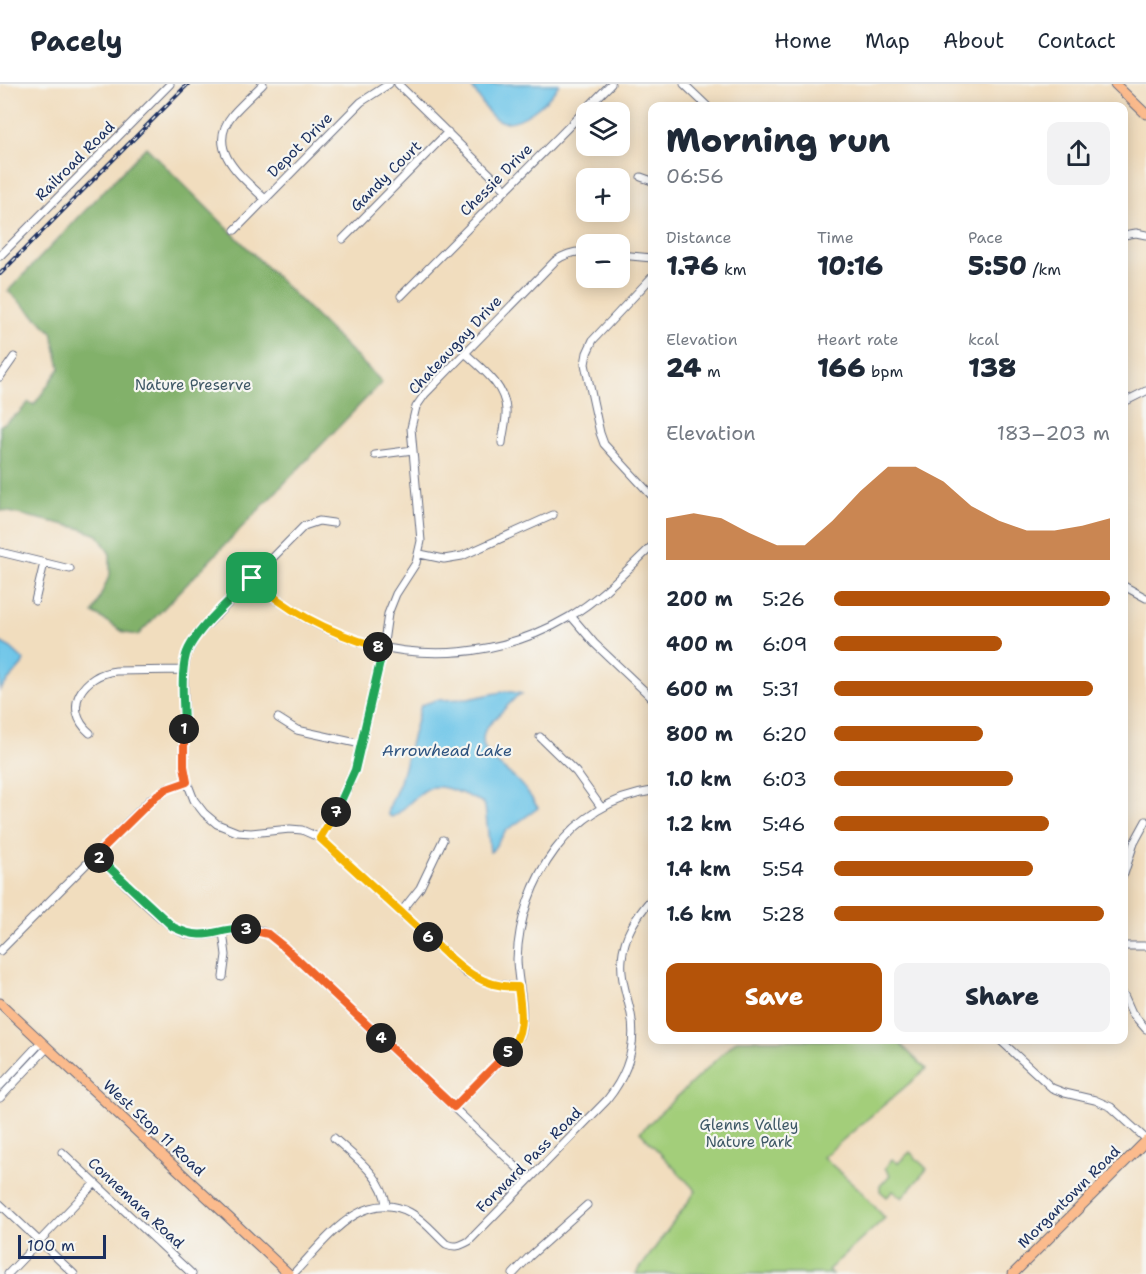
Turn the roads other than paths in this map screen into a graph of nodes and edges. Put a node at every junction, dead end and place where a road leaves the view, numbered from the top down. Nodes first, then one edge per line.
1 (170, 84) edge
2 (263, 84) edge
3 (389, 84) edge
4 (398, 84) edge
5 (611, 84) edge
6 (684, 84) edge
7 (1115, 84) edge
8 (703, 102) edge
9 (1146, 114) edge
10 (448, 132) junction
11 (641, 177) dead end
12 (648, 180) edge
13 (506, 190) junction
14 (265, 199) junction
15 (235, 230) dead end
16 (1128, 234) edge
17 (1146, 235) edge
18 (343, 239) dead end
19 (576, 251) edge
20 (0, 256) edge
21 (630, 256) edge
22 (648, 258) edge
23 (648, 281) edge
24 (401, 296) dead end
25 (465, 353) junction
26 (14, 357) dead end
27 (0, 376) edge
28 (1146, 392) edge
29 (1128, 400) edge
30 (502, 443) dead end
31 (413, 450) junction
32 (375, 455) dead end
33 (648, 492) edge
34 (553, 515) dead end
35 (333, 523) dead end
36 (648, 550) edge
37 (0, 552) edge
38 (420, 554) junction
39 (44, 563) junction
40 (70, 569) dead end
41 (252, 578) junction
42 (1128, 588) edge
43 (1146, 598) edge
44 (34, 601) dead end
45 (571, 616) junction
46 (383, 649) junction
47 (184, 670) junction
48 (648, 694) edge
49 (278, 718) dead end
50 (90, 733) dead end
51 (540, 737) dead end
52 (361, 744) junction
53 (187, 782) junction
54 (648, 792) edge
55 (601, 807) junction
56 (1146, 821) edge
57 (320, 838) junction
58 (443, 840) dead end
59 (96, 855) junction
60 (1128, 862) edge
61 (648, 903) edge
62 (401, 912) junction
63 (223, 932) junction
64 (1128, 946) edge
65 (1146, 946) edge
66 (0, 951) edge
67 (223, 977) dead end
68 (518, 987) junction
69 (0, 1003) edge
70 (1128, 1004) edge
71 (1146, 1029) edge
72 (1004, 1044) edge
73 (44, 1045) junction
74 (0, 1086) edge
75 (0, 1098) edge
76 (454, 1107) junction
77 (334, 1138) dead end
78 (1145, 1144) edge
79 (62, 1152) dead end
80 (529, 1179) junction
81 (95, 1183) junction
82 (0, 1204) edge
83 (386, 1205) junction
84 (587, 1205) dead end
85 (39, 1241) junction
86 (456, 1246) junction
87 (456, 1255) dead end
88 (8, 1274) edge
89 (74, 1274) edge
90 (192, 1274) edge
91 (291, 1274) edge
92 (513, 1274) edge
93 (1013, 1274) edge

1 - 20 street, Railroad Road
2 - 14 street
3 - 14 street, Depot Drive
4 - 10 street
5 - 13 street, Chessie Drive
6 - 8 street
7 - 9 main road
10 - 13 street
10 - 18 street, Gandy Court
11 - 12 street
13 - 24 street, Chessie Drive
14 - 15 street, Depot Drive
16 - 17 street
19 - 25 street, Chateaugay Drive
21 - 22 street
23 - 33 street
25 - 30 street
25 - 31 street, Chateaugay Drive
26 - 27 street
28 - 29 street
31 - 32 street
31 - 38 street, Chateaugay Drive
34 - 38 street
35 - 41 street
36 - 45 street
37 - 39 street
38 - 46 street, Chateaugay Drive
39 - 40 street
39 - 44 street
41 - 46 street
41 - 47 street
42 - 43 street
45 - 46 street
45 - 48 street
46 - 52 street, Chateaugay Drive
47 - 50 street
47 - 53 street
49 - 52 street
51 - 55 street
52 - 57 street, Chateaugay Drive
53 - 57 street
53 - 59 street
54 - 55 street
55 - 68 street
56 - 60 street
57 - 62 street
58 - 62 street
59 - 63 street
59 - 66 street
61 - 80 street, Forward Pass Road
62 - 68 street
63 - 67 street
63 - 76 street
64 - 65 street
68 - 76 street
69 - 73 main road, West Stop 11 Road
70 - 71 street
72 - 78 street
73 - 74 street
73 - 75 street
73 - 91 main road, West Stop 11 Road
76 - 80 street
77 - 83 street
78 - 93 main road, Morgantown Road
79 - 81 street, Connemara Road
80 - 86 street, Forward Pass Road
81 - 85 street
81 - 90 street, Connemara Road
82 - 85 street
83 - 86 street
83 - 91 street
84 - 92 street
85 - 88 street
85 - 89 street
86 - 87 street

